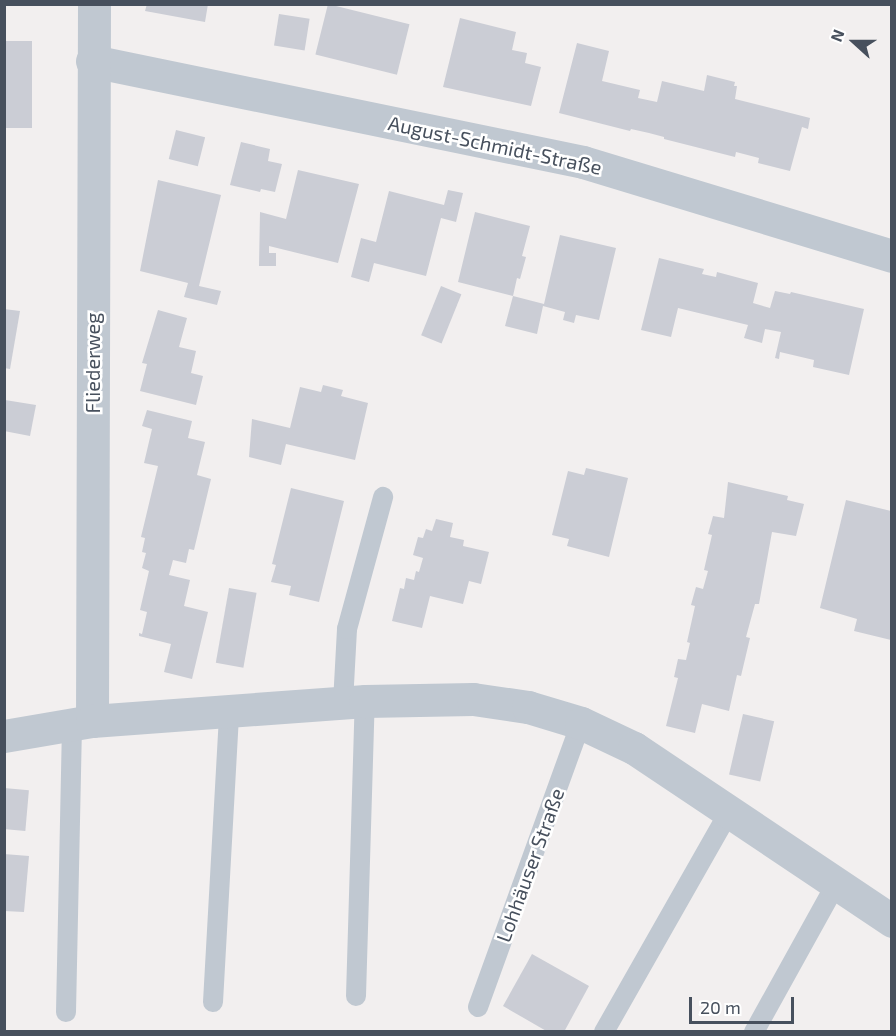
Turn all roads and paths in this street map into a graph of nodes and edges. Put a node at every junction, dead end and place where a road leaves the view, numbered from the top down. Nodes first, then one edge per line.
1 (94, 4) edge
2 (92, 61) junction
3 (891, 256) edge
4 (383, 497) dead end
5 (354, 702) junction
6 (229, 712) junction
7 (82, 723) junction
8 (581, 723) junction
9 (4, 736) edge
10 (728, 814) junction
11 (835, 886) junction
12 (891, 921) edge
13 (356, 996) dead end
14 (213, 1002) dead end
15 (478, 1007) dead end
16 (66, 1012) dead end
17 (604, 1032) edge
18 (754, 1032) edge

1 - 2 street, Fliederweg
2 - 3 street, August-Schmidt-Straße
2 - 7 street, Fliederweg
4 - 5 lane
5 - 6 street
5 - 8 street
5 - 13 lane
6 - 7 street
6 - 14 lane
7 - 9 street
7 - 16 lane
8 - 10 street
8 - 15 lane, Lohhäuser Straße
10 - 11 street
10 - 17 lane
11 - 12 street
11 - 18 lane

